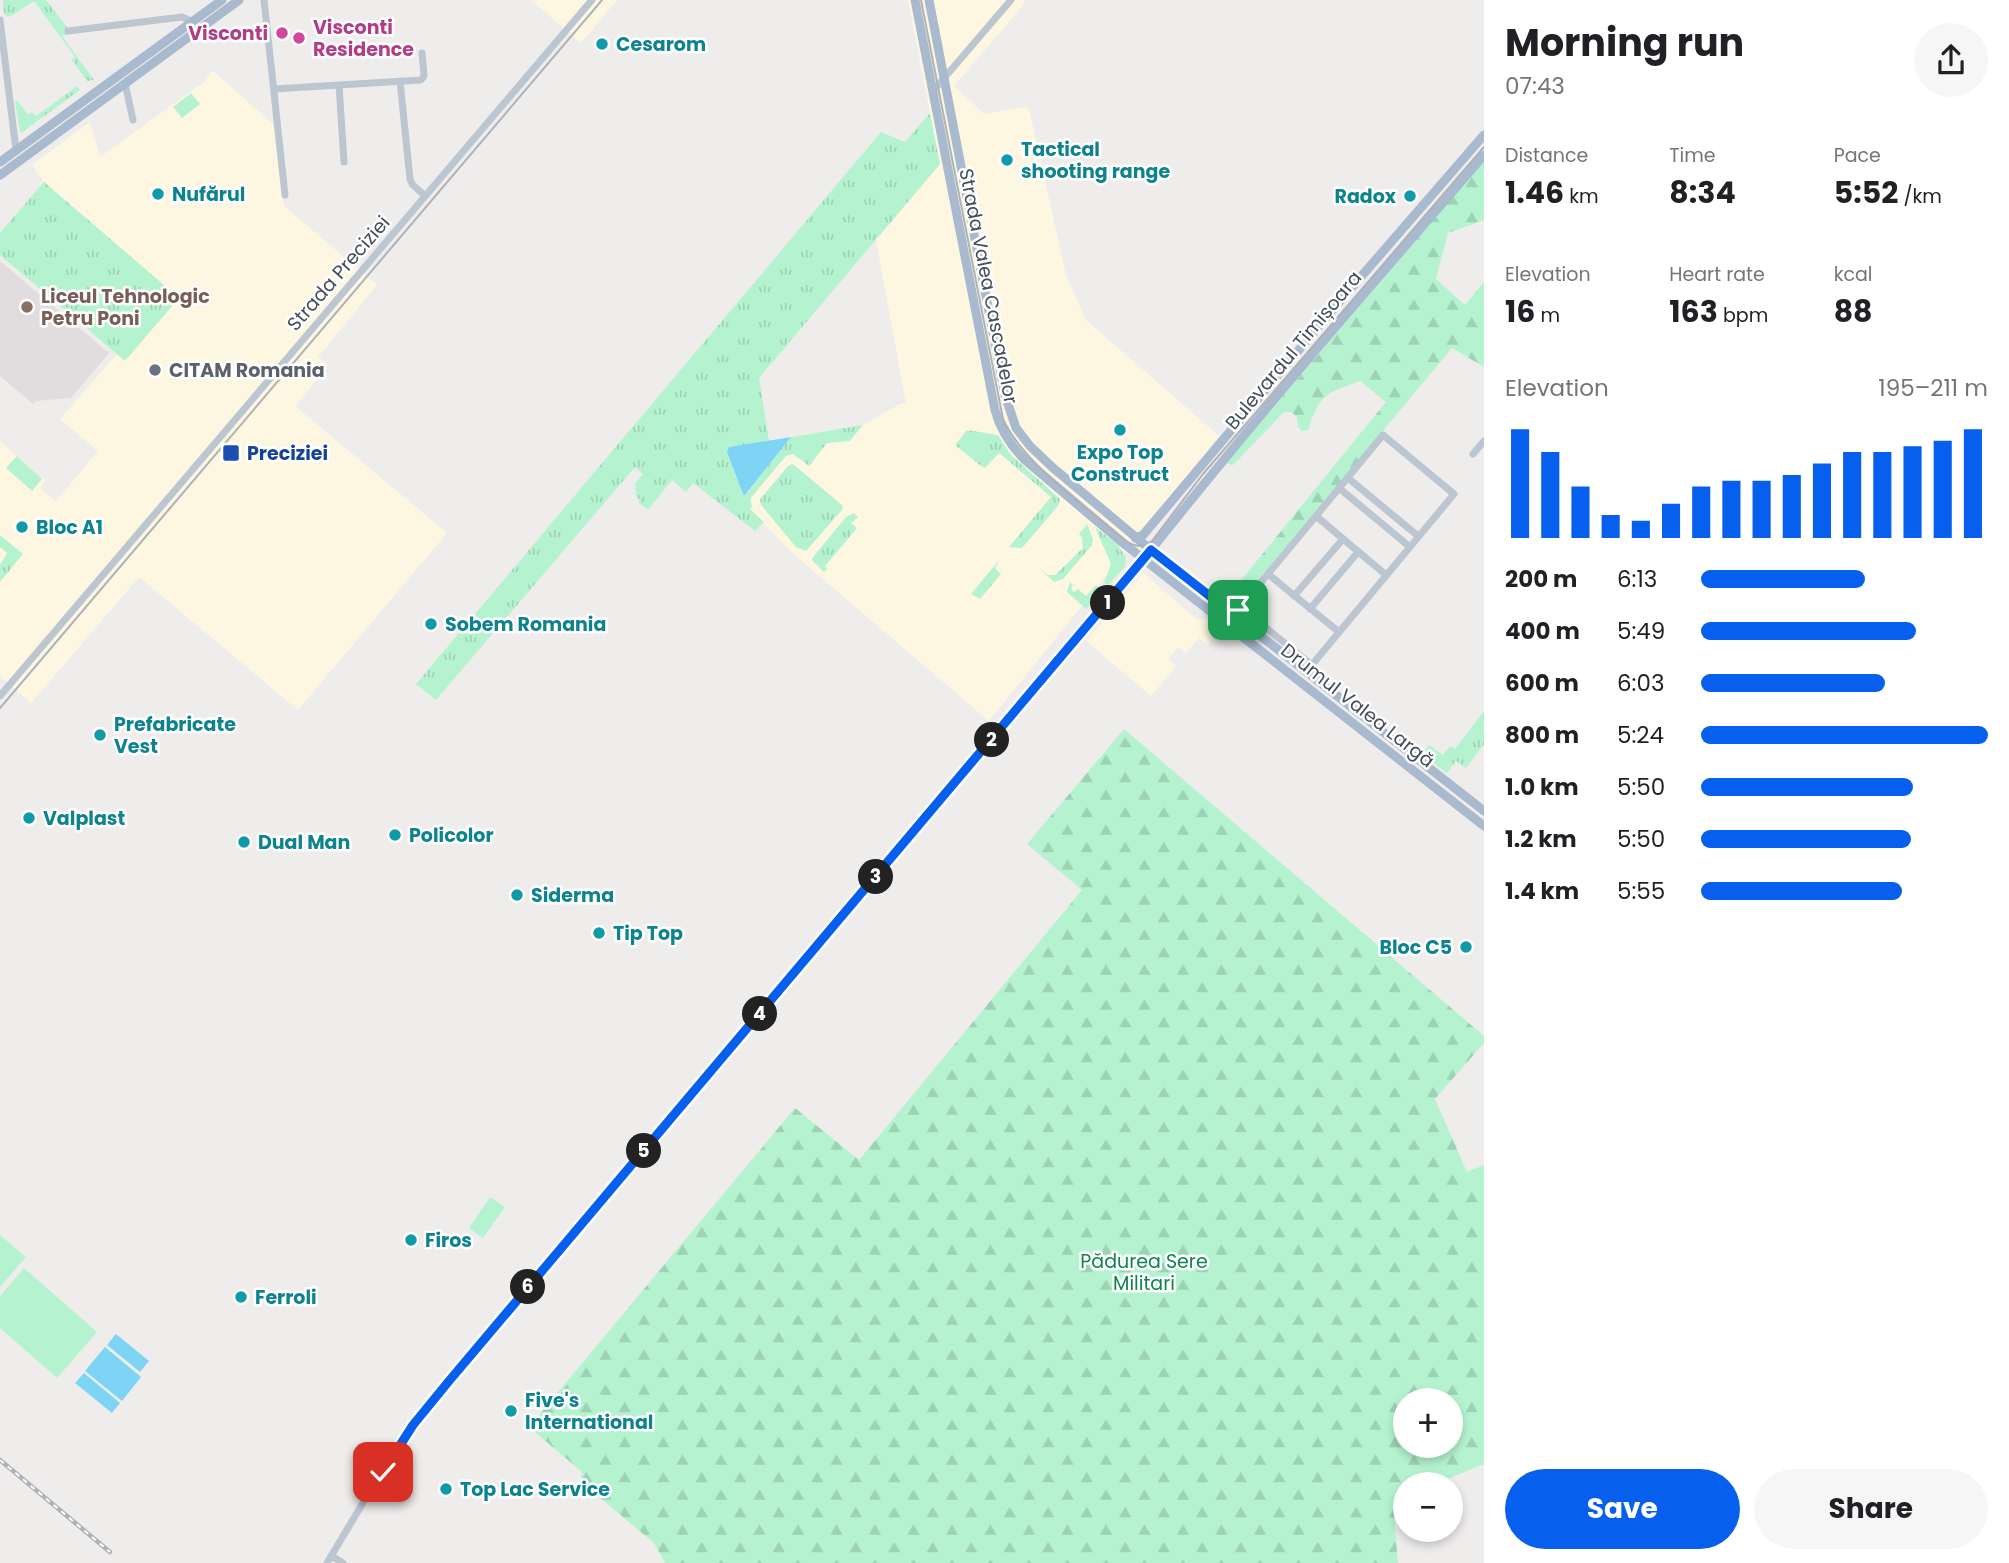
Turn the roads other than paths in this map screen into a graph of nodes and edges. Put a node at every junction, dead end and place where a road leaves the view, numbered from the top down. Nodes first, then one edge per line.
1 (222, 0) edge
2 (239, 0) edge
3 (264, 0) edge
4 (592, 0) edge
5 (915, 0) edge
6 (929, 0) edge
7 (1011, 0) edge
8 (0, 20) edge
9 (196, 26) junction
10 (68, 31) dead end
11 (422, 54) dead end
12 (944, 79) junction
13 (400, 81) junction
14 (125, 83) junction
15 (338, 85) junction
16 (274, 89) junction
17 (933, 91) junction
18 (133, 120) dead end
19 (1484, 135) edge
20 (42, 138) junction
21 (16, 150) junction
22 (1484, 155) edge
23 (0, 162) edge
24 (345, 162) dead end
25 (0, 175) edge
26 (1434, 194) junction
27 (285, 195) dead end
28 (425, 196) junction
29 (1443, 202) junction
30 (977, 251) junction
31 (965, 254) junction
32 (990, 320) junction
33 (978, 322) junction
34 (1484, 441) edge
35 (1034, 450) junction
36 (1473, 454) dead end
37 (1025, 460) junction
38 (1348, 478) junction
39 (1339, 488) junction
40 (1316, 516) junction
41 (1418, 536) junction
42 (1139, 538) junction
43 (1343, 539) junction
44 (1410, 547) junction
45 (1151, 550) junction
46 (1358, 552) junction
47 (1140, 556) junction
48 (1268, 574) junction
49 (1386, 575) junction
50 (1294, 596) junction
51 (1310, 609) junction
52 (1237, 611) junction
53 (1339, 632) junction
54 (1309, 668) junction
55 (0, 695) edge
56 (1438, 775) junction
57 (1448, 783) junction
58 (1431, 784) junction
59 (1440, 792) junction
60 (1484, 811) edge
61 (1484, 826) edge
62 (329, 1559) edge
63 (342, 1563) edge

1 - 9 main road
2 - 9 main road
3 - 16 street
4 - 28 street, Strada Preciziei
5 - 17 main road, Strada Valea Cascadelor
6 - 12 main road, Strada Valea Cascadelor
7 - 12 street
8 - 21 street
9 - 10 street
9 - 14 main road
9 - 20 main road
11 - 13 street
12 - 17 street
12 - 30 main road, Strada Valea Cascadelor
13 - 15 street
13 - 28 street
14 - 18 street
14 - 20 main road
15 - 16 street
15 - 24 street
16 - 27 street
17 - 31 main road, Strada Valea Cascadelor
19 - 26 main road, Bulevardul Timișoara
20 - 21 main road
20 - 25 main road
21 - 23 main road
22 - 29 main road, Bulevardul Timișoara
26 - 29 main road
26 - 42 main road, Bulevardul Timișoara
28 - 55 street, Strada Preciziei
29 - 45 main road, Bulevardul Timișoara
30 - 31 main road
30 - 32 main road, Strada Valea Cascadelor
31 - 33 main road, Strada Valea Cascadelor
32 - 33 main road
32 - 35 main road, Strada Valea Cascadelor
33 - 37 main road, Strada Valea Cascadelor
34 - 36 street
35 - 37 main road
35 - 42 main road, Strada Valea Cascadelor
37 - 47 main road, Strada Valea Cascadelor
38 - 39 street
38 - 41 street
38 - 41 street
39 - 40 street
39 - 44 street
40 - 43 street
40 - 48 street
41 - 44 street
42 - 45 main road, Strada Valea Cascadelor
42 - 47 main road
43 - 46 street
43 - 50 street
44 - 49 street
45 - 47 main road, Bulevardul Timișoara
45 - 52 main road, Drumul Valea Largă
46 - 49 street
46 - 51 street
47 - 58 main road, Drumul Valea Largă
47 - 62 street
48 - 50 street
48 - 52 street
49 - 53 street
50 - 51 street
51 - 53 street
52 - 54 main road, Drumul Valea Largă
53 - 54 street
54 - 56 main road, Drumul Valea Largă
56 - 57 main road, Drumul Valea Largă
56 - 58 main road
57 - 59 main road
57 - 60 main road, Drumul Valea Largă
58 - 59 main road, Drumul Valea Largă
59 - 61 main road, Drumul Valea Largă
62 - 63 street

